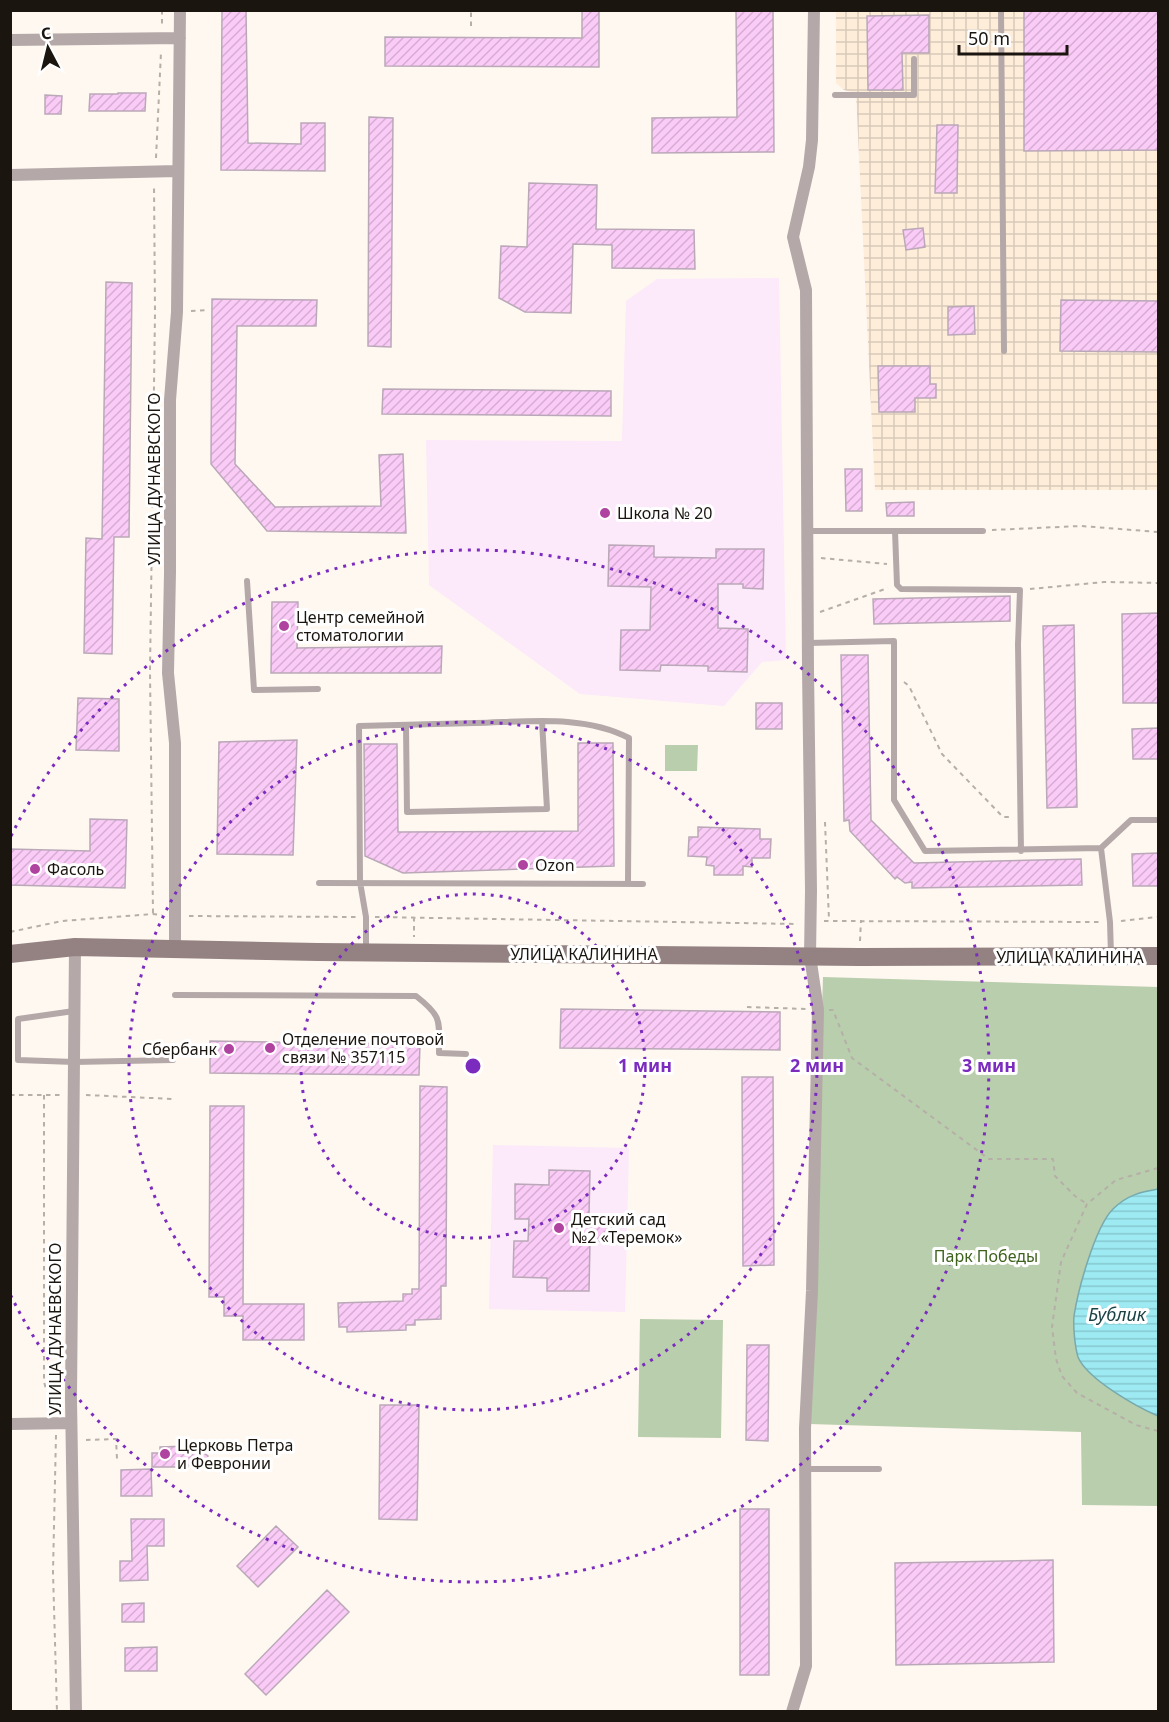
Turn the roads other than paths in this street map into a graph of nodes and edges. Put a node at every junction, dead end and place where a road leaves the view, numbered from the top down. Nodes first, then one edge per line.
1 (180, 10) edge
2 (814, 10) edge
3 (1001, 10) edge
4 (180, 38) junction
5 (10, 40) edge
6 (914, 59) dead end
7 (835, 95) dead end
8 (177, 171) junction
9 (10, 175) edge
10 (1004, 351) dead end
11 (807, 531) junction
12 (895, 531) junction
13 (983, 531) road end
14 (247, 581) dead end
15 (808, 643) junction
16 (318, 689) dead end
17 (542, 721) junction
18 (406, 725) junction
19 (1158, 820) edge
20 (1101, 848) junction
21 (1021, 851) junction
22 (360, 882) junction
23 (319, 883) dead end
24 (628, 883) junction
25 (643, 884) dead end
26 (75, 947) junction
27 (175, 948) junction
28 (366, 952) junction
29 (10, 954) edge
30 (810, 956) junction
31 (1111, 956) junction
32 (1158, 956) edge
33 (175, 995) dead end
34 (74, 1011) junction
35 (466, 1054) dead end
36 (173, 1060) dead end
37 (74, 1062) junction
38 (71, 1423) junction
39 (10, 1424) edge
40 (805, 1469) junction
41 (879, 1469) dead end
42 (76, 1712) edge
43 (792, 1712) edge

1 - 4 street, УЛИЦА ДУНАЕВСКОГО
2 - 11 street
3 - 10 lane
4 - 5 street
4 - 8 street, УЛИЦА ДУНАЕВСКОГО
6 - 7 lane
8 - 9 street
8 - 27 street, УЛИЦА ДУНАЕВСКОГО
11 - 12 lane
11 - 15 street
12 - 13 lane
12 - 21 lane
14 - 16 lane
15 - 21 lane
15 - 30 street
17 - 18 lane
17 - 18 lane
17 - 24 lane
18 - 22 lane
19 - 20 lane
20 - 21 lane
20 - 31 lane
22 - 23 lane
22 - 24 lane
22 - 28 lane
24 - 25 lane
26 - 27 main road, УЛИЦА КАЛИНИНА
26 - 29 main road, УЛИЦА КАЛИНИНА
26 - 34 street, УЛИЦА ДУНАЕВСКОГО
27 - 28 main road, УЛИЦА КАЛИНИНА
28 - 30 main road, УЛИЦА КАЛИНИНА
30 - 31 main road, УЛИЦА КАЛИНИНА
30 - 40 street
31 - 32 main road, УЛИЦА КАЛИНИНА
33 - 35 lane
34 - 37 street, УЛИЦА ДУНАЕВСКОГО
34 - 37 lane
36 - 37 lane
37 - 38 street, УЛИЦА ДУНАЕВСКОГО
38 - 39 street
38 - 42 street, УЛИЦА ДУНАЕВСКОГО
40 - 41 lane
40 - 43 street

